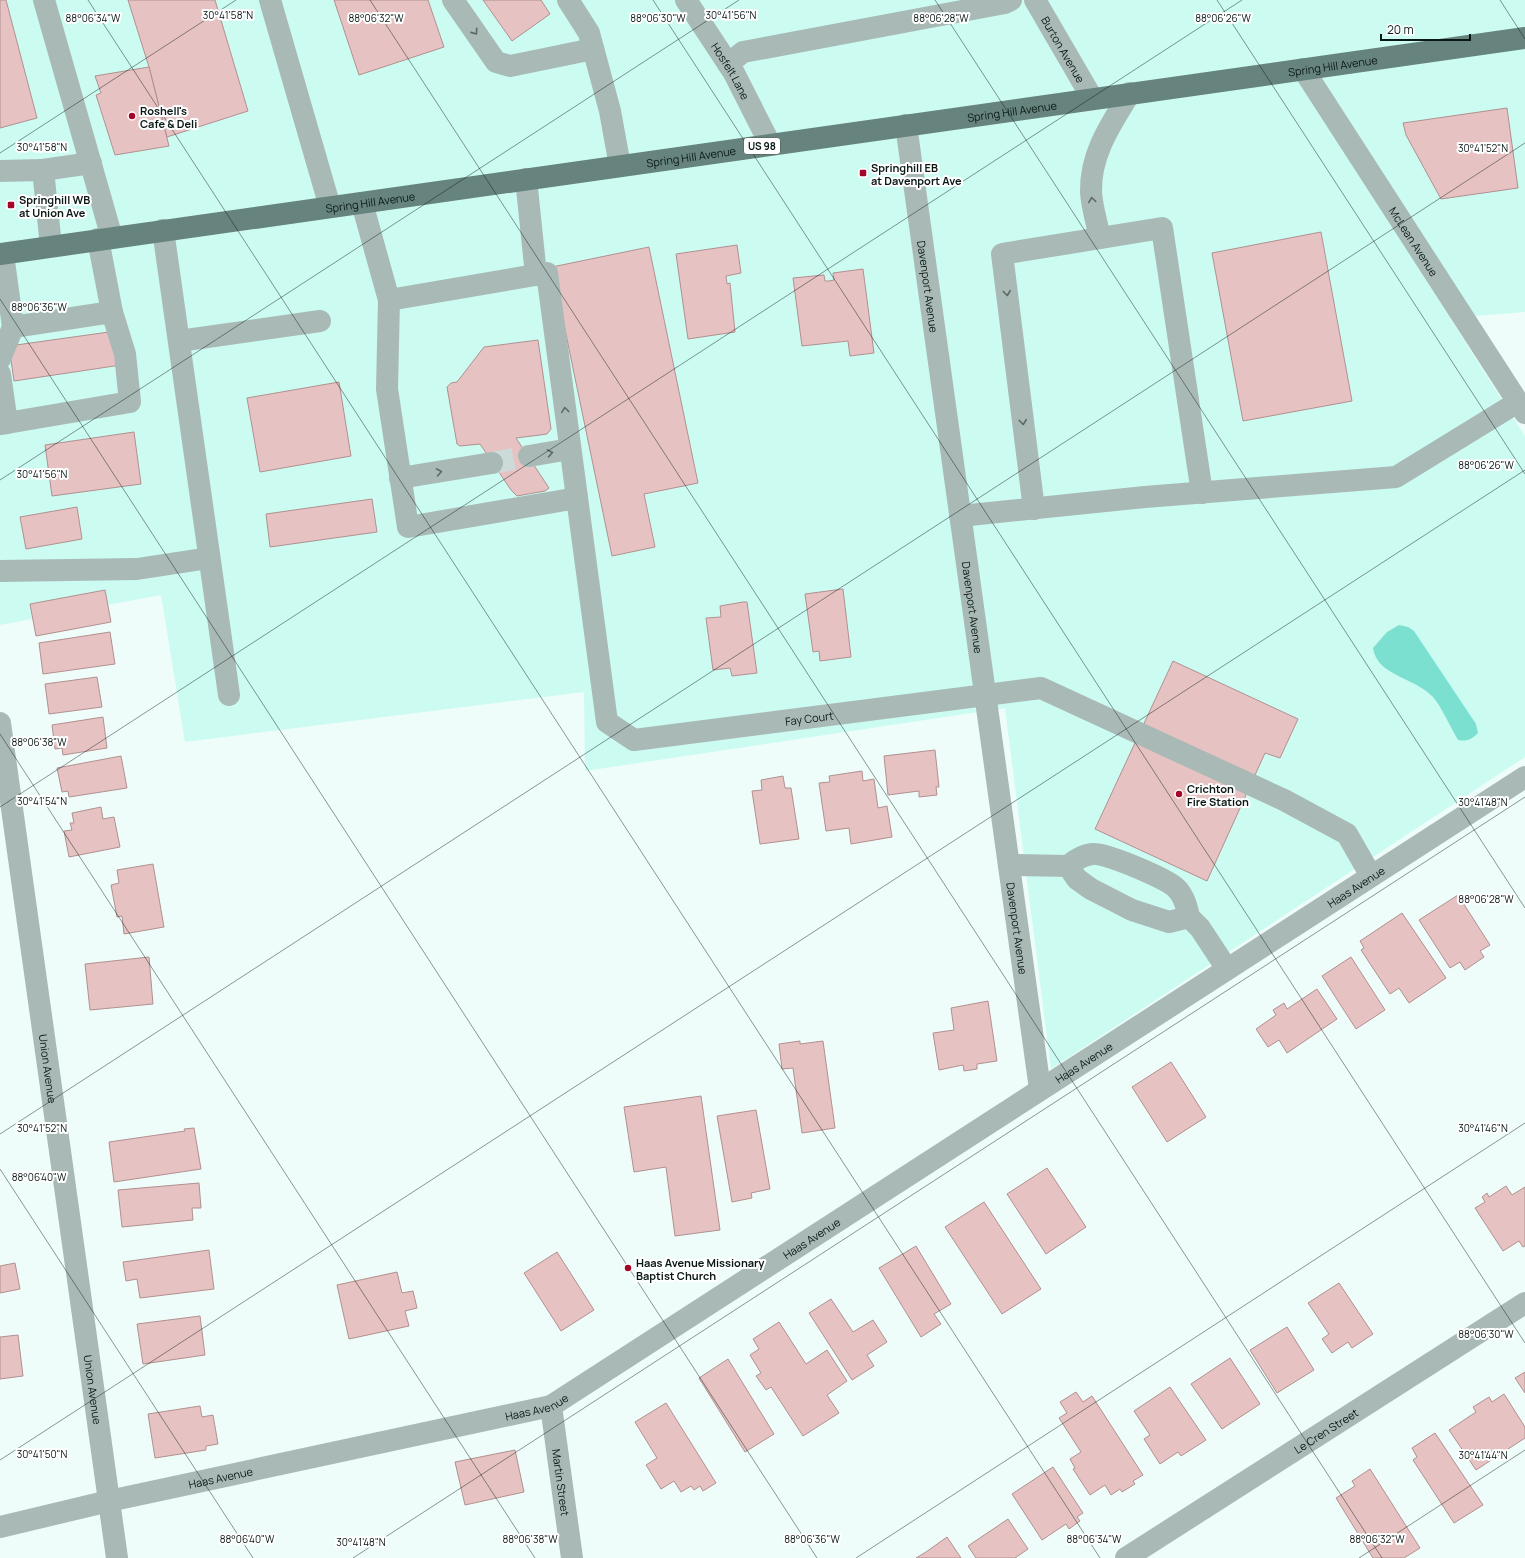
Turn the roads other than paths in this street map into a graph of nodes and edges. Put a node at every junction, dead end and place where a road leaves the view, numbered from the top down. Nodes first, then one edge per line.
1 (44, 0) edge
2 (270, 0) edge
3 (453, 0) edge
4 (568, 0) edge
5 (686, 0) edge
6 (1012, 0) edge
7 (1035, 0) edge
8 (950, 6) edge
9 (1525, 38) edge
10 (593, 49) junction
11 (728, 64) junction
12 (1303, 69) junction
13 (1130, 93) junction
14 (1092, 98) junction
15 (906, 125) junction
16 (770, 144) junction
17 (91, 163) junction
18 (620, 166) junction
19 (43, 170) junction
20 (0, 171) edge
21 (526, 179) junction
22 (362, 203) junction
23 (330, 207) junction
24 (163, 230) junction
25 (105, 238) junction
26 (1100, 238) junction
27 (51, 246) junction
28 (2, 254) edge
29 (536, 274) junction
30 (389, 300) junction
31 (112, 312) junction
32 (320, 321) dead end
33 (13, 327) junction
34 (179, 341) junction
35 (0, 359) edge
36 (0, 374) edge
37 (1522, 408) edge
38 (3, 424) edge
39 (570, 449) junction
40 (529, 456) tunnel mouth
41 (492, 463) tunnel mouth
42 (400, 478) junction
43 (1202, 493) junction
44 (577, 498) junction
45 (1034, 509) junction
46 (960, 516) junction
47 (209, 558) junction
48 (0, 571) edge
49 (229, 695) dead end
50 (985, 696) junction
51 (0, 723) edge
52 (1525, 777) edge
53 (1009, 865) junction
54 (1068, 866) junction
55 (1371, 876) junction
56 (1189, 917) junction
57 (1227, 969) junction
58 (1040, 1089) junction
59 (1525, 1303) edge
60 (551, 1406) junction
61 (109, 1501) junction
62 (0, 1527) edge
63 (117, 1558) edge
64 (572, 1558) edge
65 (1126, 1558) edge

1 - 17 street
2 - 23 street
3 -> 10 street
4 - 10 street
5 - 11 street, Hosfelt Lane
6 - 8 street
7 - 14 street, Burton Avenue
8 - 11 street
9 - 12 main road, Spring Hill Avenue / US 98
10 - 18 street
11 - 16 street, Hosfelt Lane
12 - 13 main road, Spring Hill Avenue / US 98
12 - 37 street, McLean Avenue
13 - 14 main road, Spring Hill Avenue / US 98
26 -> 13 street
14 - 15 main road, Spring Hill Avenue / US 98
15 - 16 main road, Spring Hill Avenue / US 98
15 - 46 street, Davenport Avenue
16 - 18 main road, Spring Hill Avenue / US 98
17 - 19 street
17 - 25 street
18 - 21 main road, Spring Hill Avenue / US 98
19 - 20 street
19 - 27 street
21 - 22 main road, Spring Hill Avenue / US 98
21 - 29 street
22 - 23 main road, Spring Hill Avenue / US 98
22 - 30 street
23 - 24 main road, Spring Hill Avenue / US 98
24 - 25 main road, Spring Hill Avenue / US 98
24 - 34 street
25 - 27 main road, Spring Hill Avenue / US 98
25 - 31 street
26 - 43 street
26 -> 45 street
27 - 28 main road, Spring Hill Avenue / US 98
28 - 33 street
29 - 30 street
39 -> 29 street
30 - 42 street
31 - 33 street
31 - 38 street
32 - 34 street
33 - 35 street
34 - 47 street
36 - 38 street
37 - 43 street
40 -> 39 street
39 - 44 street
42 -> 41 street
42 - 44 street
43 - 45 street
44 - 50 street, Fay Court
45 - 46 street
46 - 50 street, Davenport Avenue
47 - 48 street
47 - 49 street
50 - 53 street, Davenport Avenue
50 - 55 street, Fay Court
51 - 61 street, Union Avenue
52 - 55 street, Haas Avenue
53 - 54 street
53 - 58 street, Davenport Avenue
54 - 56 street
54 - 56 street
55 - 57 street, Haas Avenue
56 - 57 street
57 - 58 street, Haas Avenue
58 - 60 street, Haas Avenue
59 - 65 street, Le Cren Street
60 - 61 street, Haas Avenue
60 - 64 street, Martin Street
61 - 62 street, Haas Avenue
61 - 63 street, Union Avenue

